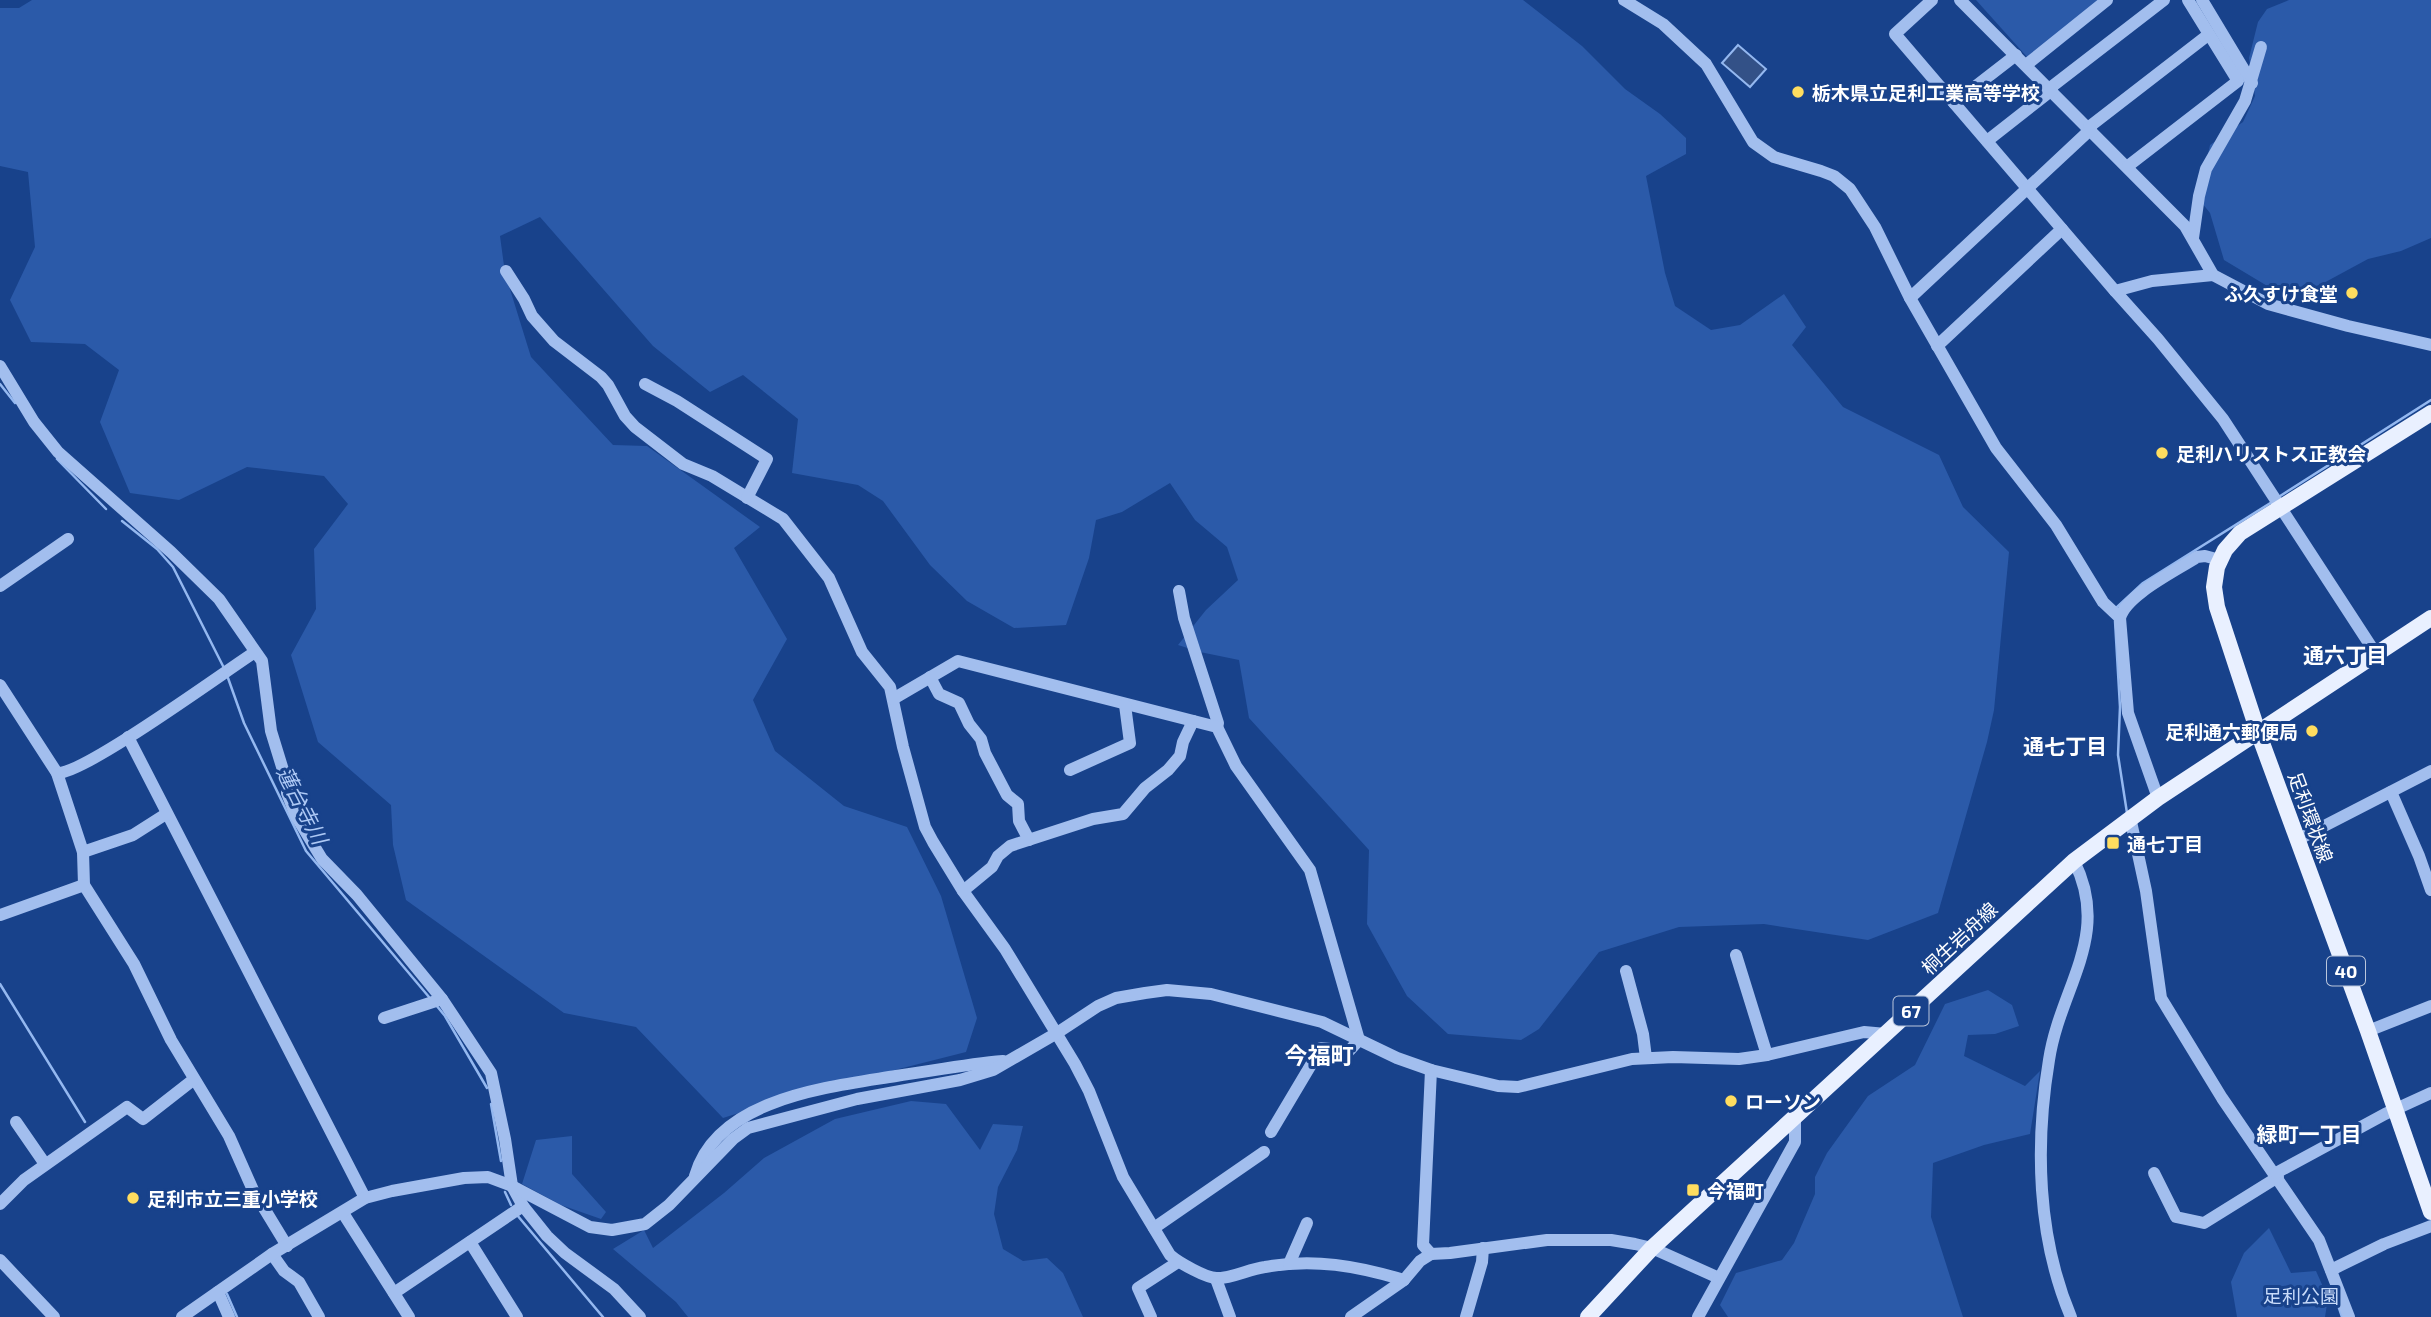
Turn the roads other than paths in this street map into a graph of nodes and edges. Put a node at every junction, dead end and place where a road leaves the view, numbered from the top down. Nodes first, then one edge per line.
1 (1624, 0) edge
2 (1932, 0) edge
3 (1960, 0) edge
4 (2108, 0) edge
5 (2164, 0) edge
6 (2188, 0) edge
7 (2202, 0) edge
8 (2208, 35) junction
9 (2261, 47) dead end
10 (2016, 55) junction
11 (2026, 65) junction
12 (2252, 83) junction
13 (2051, 89) junction
14 (1954, 103) junction
15 (2090, 128) junction
16 (1987, 141) junction
17 (2128, 166) junction
18 (2028, 188) junction
19 (2062, 229) junction
20 (2193, 237) junction
21 (506, 271) dead end
22 (2213, 275) junction
23 (2115, 291) junction
24 (1910, 298) junction
25 (2431, 345) edge
26 (1937, 346) junction
27 (0, 366) edge
28 (645, 384) dead end
29 (2431, 413) edge
30 (747, 498) junction
31 (2279, 507) junction
32 (68, 540) dead end
33 (2220, 560) junction
34 (0, 586) edge
35 (1179, 591) dead end
36 (2120, 618) junction
37 (2430, 620) edge
38 (255, 652) junction
39 (2376, 654) junction
40 (930, 677) junction
41 (0, 685) edge
42 (893, 699) junction
43 (1125, 705) junction
44 (1193, 721) junction
45 (1217, 727) junction
46 (2258, 732) junction
47 (128, 737) junction
48 (1070, 770) dead end
49 (2431, 771) edge
50 (57, 773) junction
51 (2391, 792) junction
52 (2158, 798) junction
53 (166, 814) junction
54 (2130, 817) junction
55 (1029, 840) junction
56 (2297, 840) junction
57 (83, 852) junction
58 (2425, 854) edge
59 (2074, 861) junction
60 (85, 886) junction
61 (2431, 890) edge
62 (964, 891) junction
63 (0, 915) edge
64 (1735, 955) dead end
65 (1626, 971) dead end
66 (442, 999) junction
67 (2431, 1006) edge
68 (384, 1018) dead end
69 (2368, 1031) junction
70 (1057, 1034) junction
71 (1886, 1034) junction
72 (1359, 1040) junction
73 (1767, 1055) junction
74 (1646, 1058) junction
75 (1431, 1070) junction
76 (193, 1080) junction
77 (2431, 1093) edge
78 (2396, 1110) junction
79 (1795, 1116) junction
80 (16, 1122) dead end
81 (1271, 1132) dead end
82 (1264, 1152) dead end
83 (46, 1164) junction
84 (2154, 1173) dead end
85 (2274, 1178) junction
86 (512, 1186) junction
87 (365, 1198) junction
88 (0, 1204) edge
89 (523, 1206) junction
90 (2431, 1212) edge
91 (343, 1213) junction
92 (1307, 1223) dead end
93 (2431, 1226) edge
94 (1154, 1228) junction
95 (470, 1242) junction
96 (287, 1246) junction
97 (1483, 1248) junction
98 (1652, 1248) junction
99 (272, 1254) junction
100 (1431, 1254) junction
101 (0, 1260) edge
102 (1178, 1262) junction
103 (1289, 1264) junction
104 (2332, 1270) junction
105 (1719, 1278) junction
106 (1216, 1279) junction
107 (1404, 1280) junction
108 (218, 1292) junction
109 (394, 1293) junction
110 (54, 1317) edge
111 (181, 1317) edge
112 (229, 1317) edge
113 (319, 1317) edge
114 (409, 1317) edge
115 (517, 1317) edge
116 (640, 1317) edge
117 (1151, 1317) edge
118 (1230, 1317) edge
119 (1351, 1317) edge
120 (1466, 1317) edge
121 (1588, 1317) edge
122 (1698, 1317) edge
123 (2071, 1317) edge
124 (2349, 1317) edge

1 - 24 street
2 - 14 street
3 - 10 street
4 - 11 street
5 - 13 street
6 - 8 street
7 - 12 street
8 - 15 street
8 - 17 street
9 - 12 street
10 - 11 street
10 - 14 street
11 - 13 street
12 - 20 street
13 - 15 street
13 - 16 street
14 - 16 street
15 - 17 street
15 - 18 street
16 - 18 street
17 - 20 street
18 - 19 street
18 - 24 street
19 - 23 street
19 - 26 street
20 - 22 street
21 - 30 street
22 - 23 street
22 - 25 street
23 - 31 street
24 - 26 street
26 - 36 street
27 - 38 street
28 - 30 street
29 - 31 main road
30 - 42 street
31 - 33 main road
31 - 39 street
32 - 34 street
33 - 36 street
33 - 46 main road, 足利環状線 / 40
35 - 45 street
36 - 52 street
37 - 39 main road, 67
38 - 47 street
38 - 66 street
39 - 46 main road, 67
40 - 42 street
40 - 43 street
40 - 55 street
41 - 50 street
42 - 62 street
43 - 44 street
43 - 48 street
44 - 45 street
44 - 55 street
45 - 72 street
46 - 52 main road, 桐生岩舟線 / 67
46 - 56 main road, 足利環状線 / 40
47 - 50 street
47 - 53 street
49 - 51 street
50 - 57 street
51 - 56 street
51 - 58 street
52 - 54 main road, 桐生岩舟線 / 67
53 - 57 street
53 - 87 street
54 - 59 main road, 桐生岩舟線 / 67
54 - 85 street
55 - 62 street
56 - 69 main road, 足利環状線 / 40
57 - 60 street
58 - 61 street
59 - 71 main road, 桐生岩舟線 / 67
59 - 123 street
60 - 63 street
60 - 76 street
62 - 70 street
64 - 73 street
65 - 74 street
66 - 68 street
66 - 86 street
67 - 69 street
69 - 78 main road, 足利環状線 / 40
70 - 72 street
70 - 86 street
70 - 94 street
71 - 73 street
71 - 79 main road, 桐生岩舟線 / 67
72 - 75 street
72 - 81 street
73 - 74 street
74 - 75 street
75 - 100 street
76 - 83 street
76 - 96 street
77 - 78 street
78 - 85 street
78 - 90 main road, 足利環状線 / 40
79 - 98 main road, 桐生岩舟線 / 67
79 - 105 street
80 - 83 street
82 - 94 street
83 - 88 street
84 - 85 street
85 - 104 street
86 - 87 street
86 - 89 street
87 - 91 street
89 - 95 street
89 - 116 street
91 - 96 street
91 - 109 street
92 - 103 street
93 - 104 street
94 - 102 street
95 - 109 street
95 - 115 street
96 - 99 street
97 - 98 street
97 - 100 street
97 - 120 street
98 - 105 street
98 - 121 main road, 桐生岩舟線 / 67
99 - 108 street
99 - 113 street
100 - 107 street
101 - 110 street
102 - 106 street
102 - 117 street
103 - 106 street
103 - 107 street
104 - 124 street
105 - 122 street
106 - 118 street
107 - 119 street
108 - 111 street
108 - 112 street
109 - 114 street

